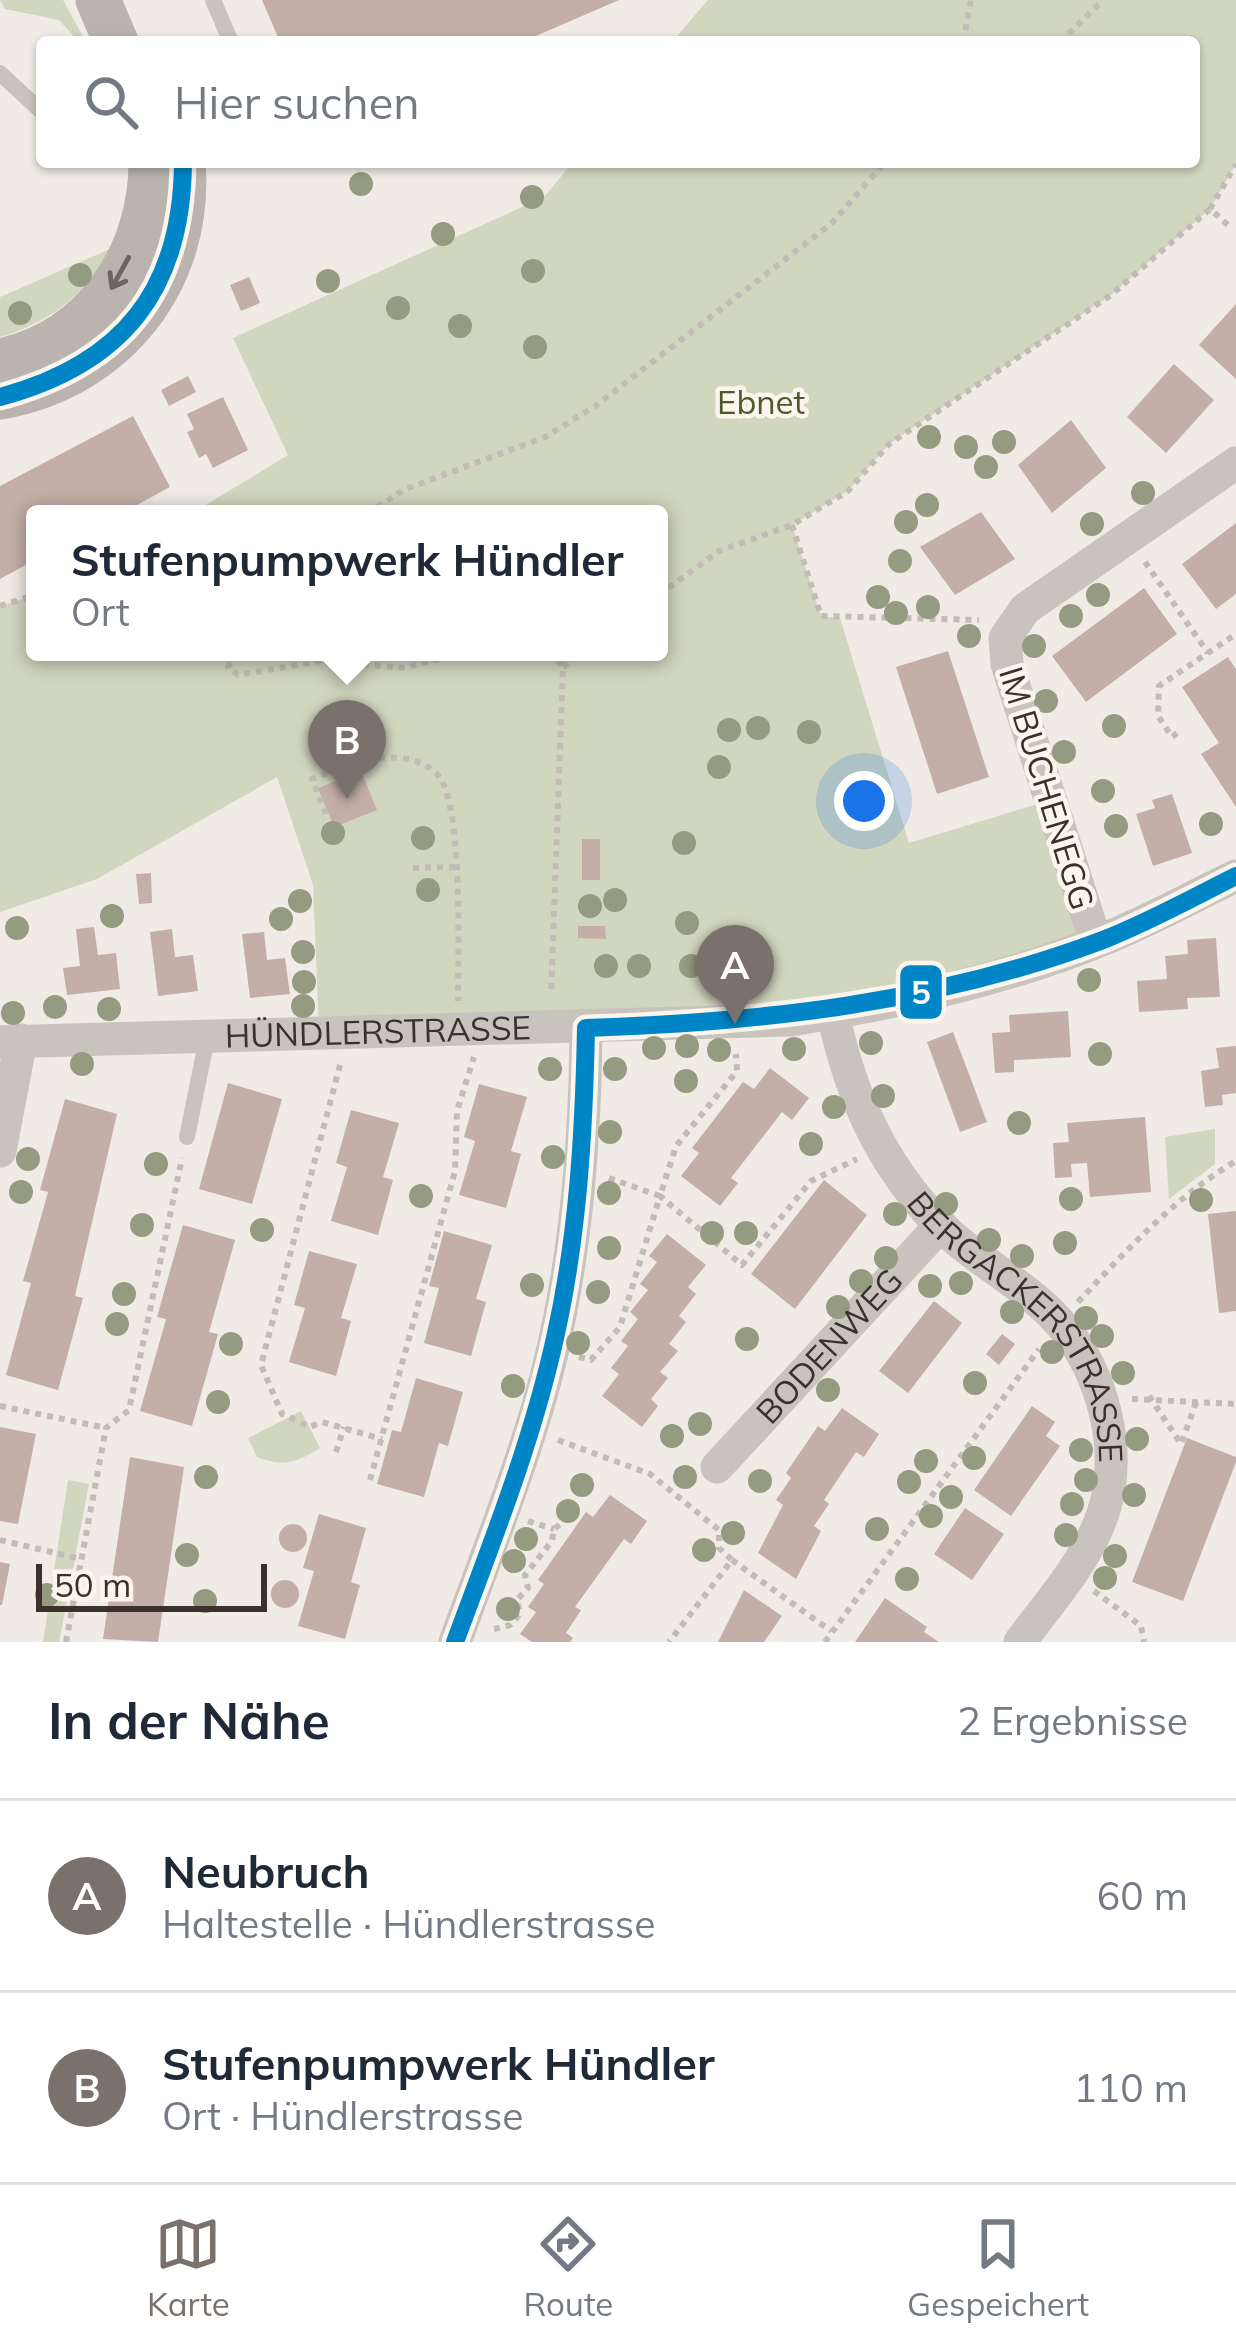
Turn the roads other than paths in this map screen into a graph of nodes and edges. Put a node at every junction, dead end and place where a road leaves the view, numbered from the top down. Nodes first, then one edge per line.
1 (98, 0) edge
2 (128, 0) edge
3 (213, 0) edge
4 (113, 36) edge
5 (143, 36) edge
6 (228, 36) edge
7 (0, 73) edge
8 (36, 106) edge
9 (150, 168) edge
10 (183, 168) edge
11 (0, 361) edge
12 (0, 397) edge
13 (1236, 463) edge
14 (1236, 876) edge
15 (1096, 942) junction
16 (832, 1013) junction
17 (586, 1028) junction
18 (208, 1033) junction
19 (10, 1041) edge
20 (187, 1136) road end
21 (0, 1150) edge
22 (940, 1225) junction
23 (717, 1467) dead end
24 (454, 1642) edge
25 (1020, 1642) edge

1 - 4 main road
2 - 5 main road
3 - 6 lane
7 - 8 lane
9 -> 11 main road
10 - 12 main road
13 - 15 street, IM BUCHENEGG
14 - 15 street, HÜNDLERSTRASSE
15 - 16 street, HÜNDLERSTRASSE
16 - 17 street, HÜNDLERSTRASSE
16 - 22 street, BERGACKERSTRASSE
17 - 18 street, HÜNDLERSTRASSE
17 - 24 street
18 - 19 street, HÜNDLERSTRASSE
18 - 20 lane
19 - 21 street
22 - 23 street, BODENWEG
22 - 25 street, BERGACKERSTRASSE

